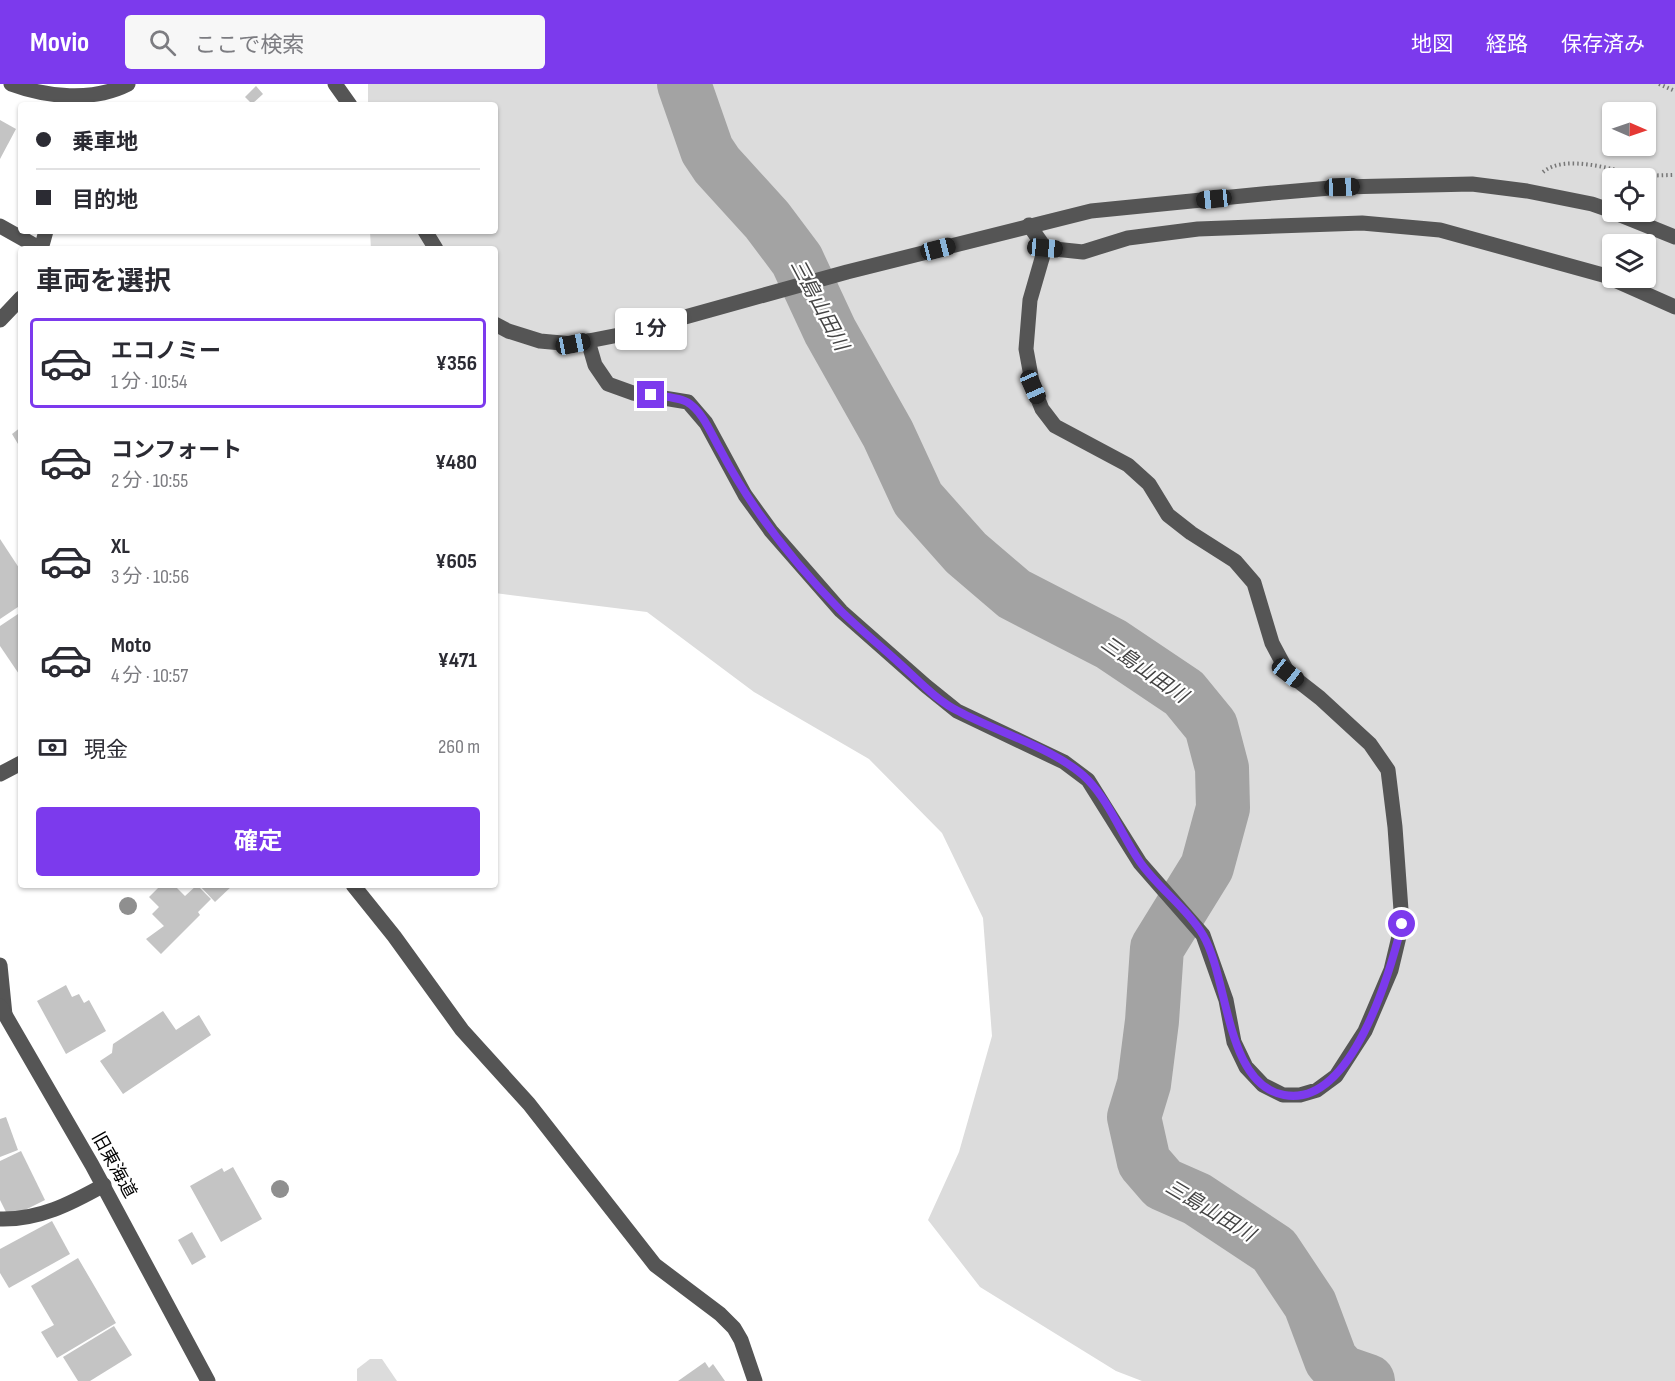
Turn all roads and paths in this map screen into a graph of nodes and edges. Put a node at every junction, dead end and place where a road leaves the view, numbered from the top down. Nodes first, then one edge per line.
1 (11, 84) edge
2 (128, 84) edge
3 (335, 84) edge
4 (1659, 84) edge
5 (1675, 91) edge
6 (67, 100) edge
7 (348, 102) edge
8 (1675, 175) edge
9 (1527, 191) junction
10 (1602, 207) edge
11 (1644, 222) edge
12 (1029, 225) junction
13 (0, 226) edge
14 (1675, 237) edge
15 (36, 246) edge
16 (1045, 248) junction
17 (18, 301) edge
18 (1675, 308) edge
19 (0, 320) edge
20 (498, 326) edge
21 (588, 341) junction
22 (18, 765) edge
23 (0, 774) edge
24 (355, 888) edge
25 (0, 965) edge
26 (3, 1011) edge
27 (104, 1185) junction
28 (0, 1219) edge
29 (208, 1381) edge
30 (755, 1381) edge

1 - 6 street
2 - 6 street
3 - 7 street
4 - 5 path
8 - 9 path
9 - 10 street
9 - 12 street
11 - 14 street
12 - 16 street
12 - 21 street
13 - 15 street
16 - 18 street
16 - 21 street
17 - 19 street
20 - 21 street
22 - 23 street
24 - 30 street
25 - 26 street, 旧東海道
26 - 27 street, 旧東海道
27 - 28 street
27 - 29 street, 旧東海道

